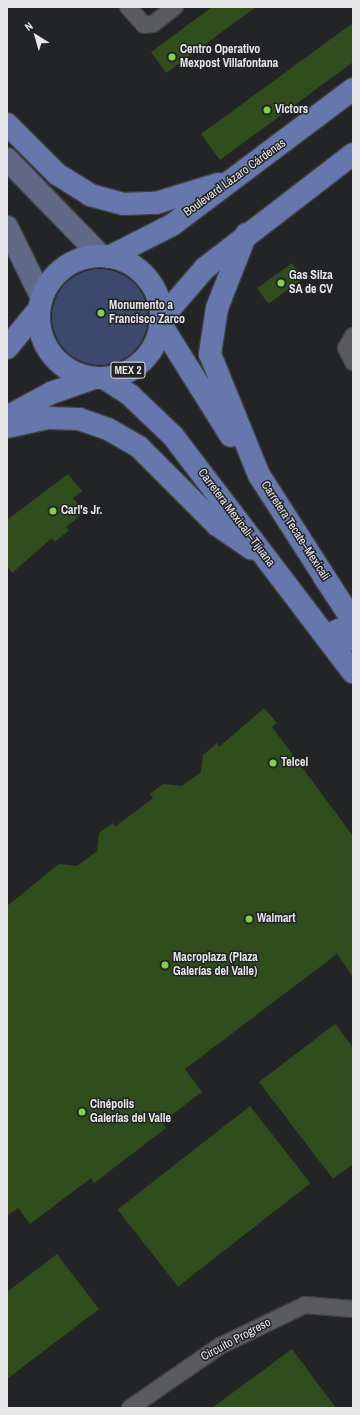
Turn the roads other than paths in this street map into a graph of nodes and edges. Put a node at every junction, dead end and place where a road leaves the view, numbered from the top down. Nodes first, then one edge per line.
1 (128, 7) edge
2 (175, 7) edge
3 (353, 89) edge
4 (7, 124) edge
5 (353, 154) edge
6 (7, 159) edge
7 (238, 178) junction
8 (7, 227) edge
9 (246, 234) junction
10 (105, 256) junction
11 (40, 303) junction
12 (160, 321) junction
13 (7, 348) edge
14 (99, 378) junction
15 (7, 417) edge
16 (7, 427) edge
17 (259, 475) junction
18 (267, 559) junction
19 (353, 621) edge
20 (326, 636) junction
21 (353, 640) edge
22 (353, 672) edge
23 (353, 1309) edge
24 (130, 1408) edge

1 - 2 street
3 - 7 main road, Boulevard Lázaro Cárdenas
4 - 7 main road
5 - 9 main road
6 - 10 main road
7 - 10 main road, Boulevard Lázaro Cárdenas
8 - 11 main road
9 - 12 main road
9 - 17 main road
10 - 11 main road
10 - 12 main road, MEX 2
11 - 13 main road
11 - 14 main road, MEX 2
12 - 14 main road, MEX 2
12 - 17 main road
14 - 15 main road
14 - 18 main road, Carretera Mexicali–Tijuana / MEX 2
16 - 18 main road
17 - 19 main road, Carretera Tecate–Mexicali
18 - 20 main road, Carretera Mexicali–Tijuana / MEX 2
20 - 21 main road
20 - 22 main road, Carretera Mexicali–Tijuana / MEX 2
23 - 24 street, Circuito Progreso

